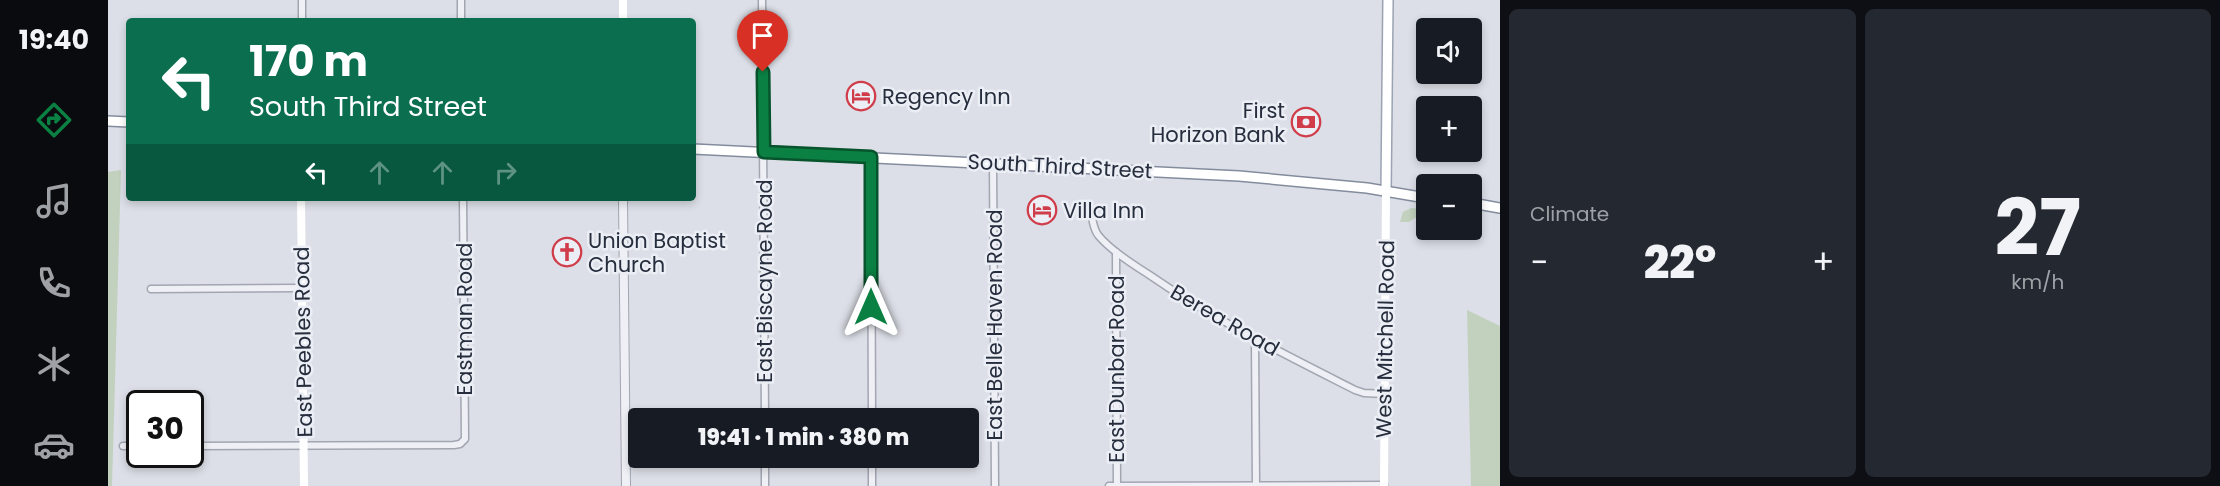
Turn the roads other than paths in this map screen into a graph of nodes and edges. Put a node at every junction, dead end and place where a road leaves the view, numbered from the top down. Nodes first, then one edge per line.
1 (302, 0) edge
2 (461, 0) edge
3 (623, 0) edge
4 (762, 0) edge
5 (1388, 0) edge
6 (302, 18) edge
7 (461, 18) edge
8 (623, 18) edge
9 (108, 120) edge
10 (126, 122) edge
11 (696, 149) edge
12 (764, 152) junction
13 (871, 157) junction
14 (993, 163) junction
15 (1386, 192) junction
16 (1416, 196) edge
17 (301, 201) edge
18 (463, 201) edge
19 (623, 201) edge
20 (1482, 205) edge
21 (1500, 208) edge
22 (1091, 213) dead end
23 (1116, 252) junction
24 (302, 288) junction
25 (151, 289) dead end
26 (1255, 339) junction
27 (1384, 394) junction
28 (765, 408) edge
29 (872, 408) edge
30 (304, 445) junction
31 (204, 446) edge
32 (765, 468) edge
33 (872, 468) edge
34 (1384, 485) edge
35 (304, 486) edge
36 (626, 486) edge
37 (765, 486) edge
38 (872, 486) edge
39 (995, 486) edge
40 (1109, 486) edge
41 (1117, 486) edge
42 (1256, 486) edge

1 - 6 street
2 - 7 street
3 - 8 main road
4 - 12 street, East Biscayne Road
5 - 15 main road
9 - 10 main road
11 - 12 main road, South Third Street
12 - 13 main road, South Third Street
12 - 28 street, East Biscayne Road
13 - 14 main road, South Third Street
13 - 29 street
14 - 15 main road, South Third Street
14 - 39 street, East Belle Haven Road
15 - 16 main road, South Third Street
15 - 27 main road, West Mitchell Road
17 - 24 main road, East Peebles Road
18 - 30 street, Eastman Road
19 - 36 street
20 - 21 main road
22 - 23 street, Berea Road
23 - 26 street, Berea Road
23 - 41 street, East Dunbar Road
24 - 25 street
24 - 30 main road, East Peebles Road
26 - 27 street, Berea Road
26 - 42 street
27 - 34 main road, West Mitchell Road
30 - 31 street
30 - 35 main road, East Peebles Road
32 - 37 street
33 - 38 street
34 - 42 street
40 - 41 street
41 - 42 street

